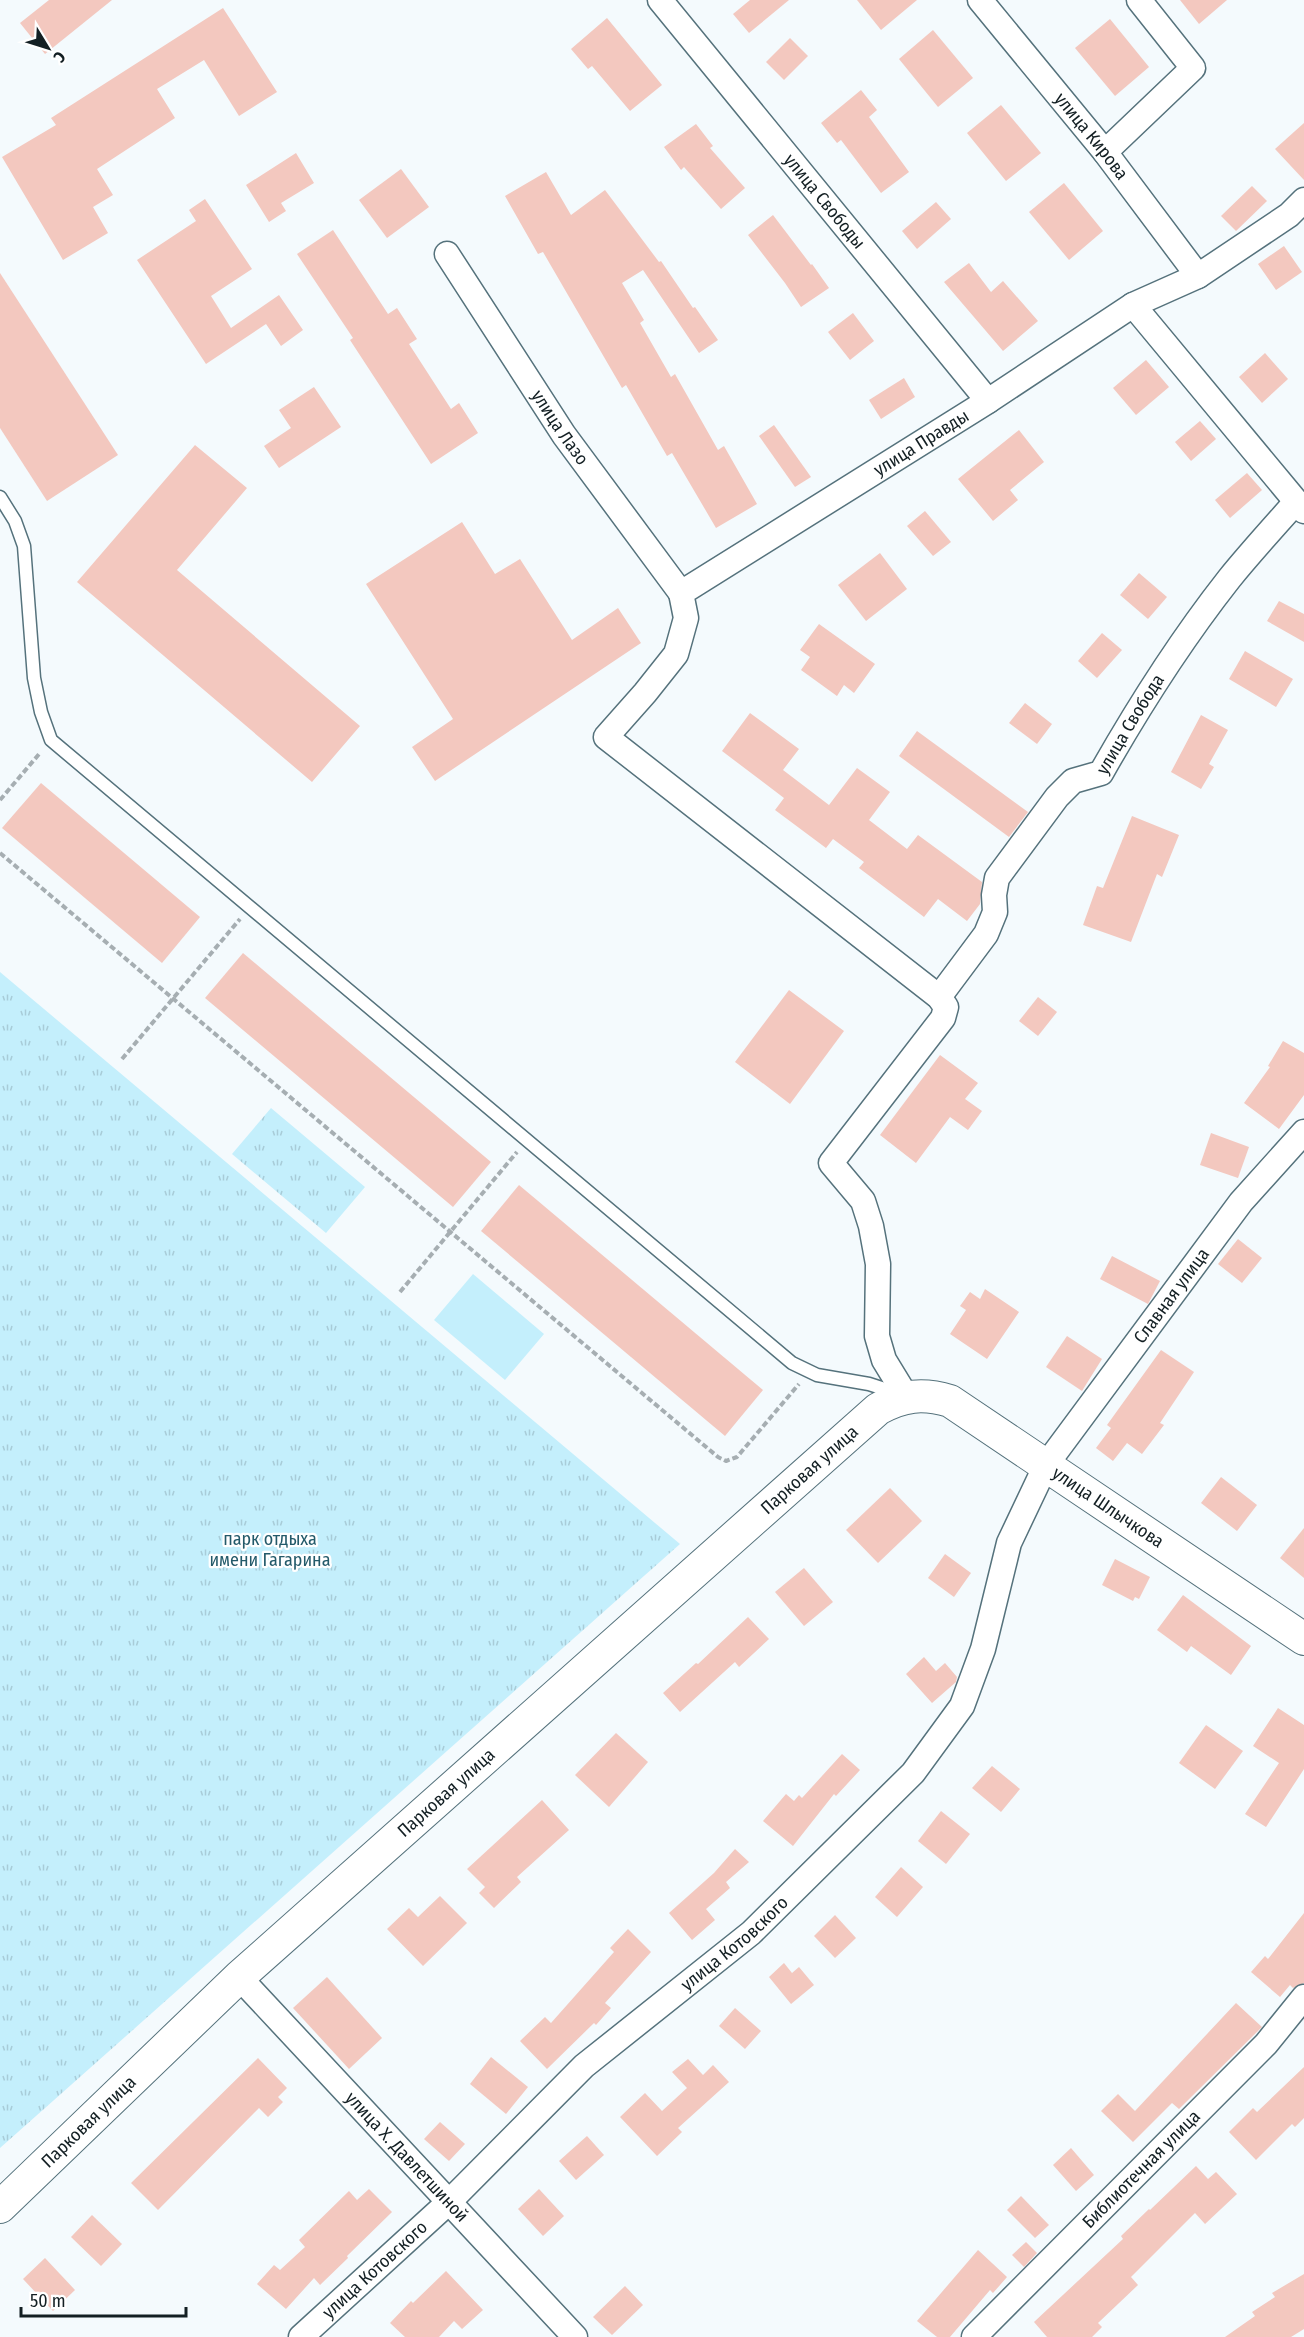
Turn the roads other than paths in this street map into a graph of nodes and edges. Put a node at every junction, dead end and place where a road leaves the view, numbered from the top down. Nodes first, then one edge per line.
1 (660, 0) edge
2 (980, 0) edge
3 (1139, 0) edge
4 (1105, 152) junction
5 (1304, 200) edge
6 (447, 254) dead end
7 (1198, 276) junction
8 (1133, 305) junction
9 (988, 401) junction
10 (0, 497) edge
11 (1300, 507) edge
12 (681, 593) junction
13 (939, 997) junction
14 (1304, 1132) edge
15 (906, 1396) junction
16 (1046, 1465) junction
17 (1304, 1639) edge
18 (239, 1977) junction
19 (1304, 1997) edge
20 (450, 2201) junction
21 (0, 2207) edge
22 (301, 2337) edge
23 (575, 2337) edge
24 (975, 2337) edge

1 - 9 street, улица Свободы
2 - 4 street, улица Кирова
3 - 4 street
4 - 7 street, улица Кирова
5 - 7 street, улица Правды
6 - 12 street, улица Лазо
7 - 8 street, улица Правды
8 - 9 street, улица Правды
8 - 11 street
9 - 12 street, улица Правды
10 - 15 lane
11 - 13 street, улица Свобода
12 - 13 street
13 - 15 street
14 - 16 street, Славная улица
15 - 16 street, улица Шлычкова
15 - 18 street, Парковая улица
16 - 17 street, улица Шлычкова
16 - 20 street, улица Котовского
18 - 20 street, улица Х. Давлетшиной
18 - 21 street, Парковая улица
19 - 24 street, Библиотечная улица
20 - 22 street, улица Котовского
20 - 23 street, улица Х. Давлетшиной

